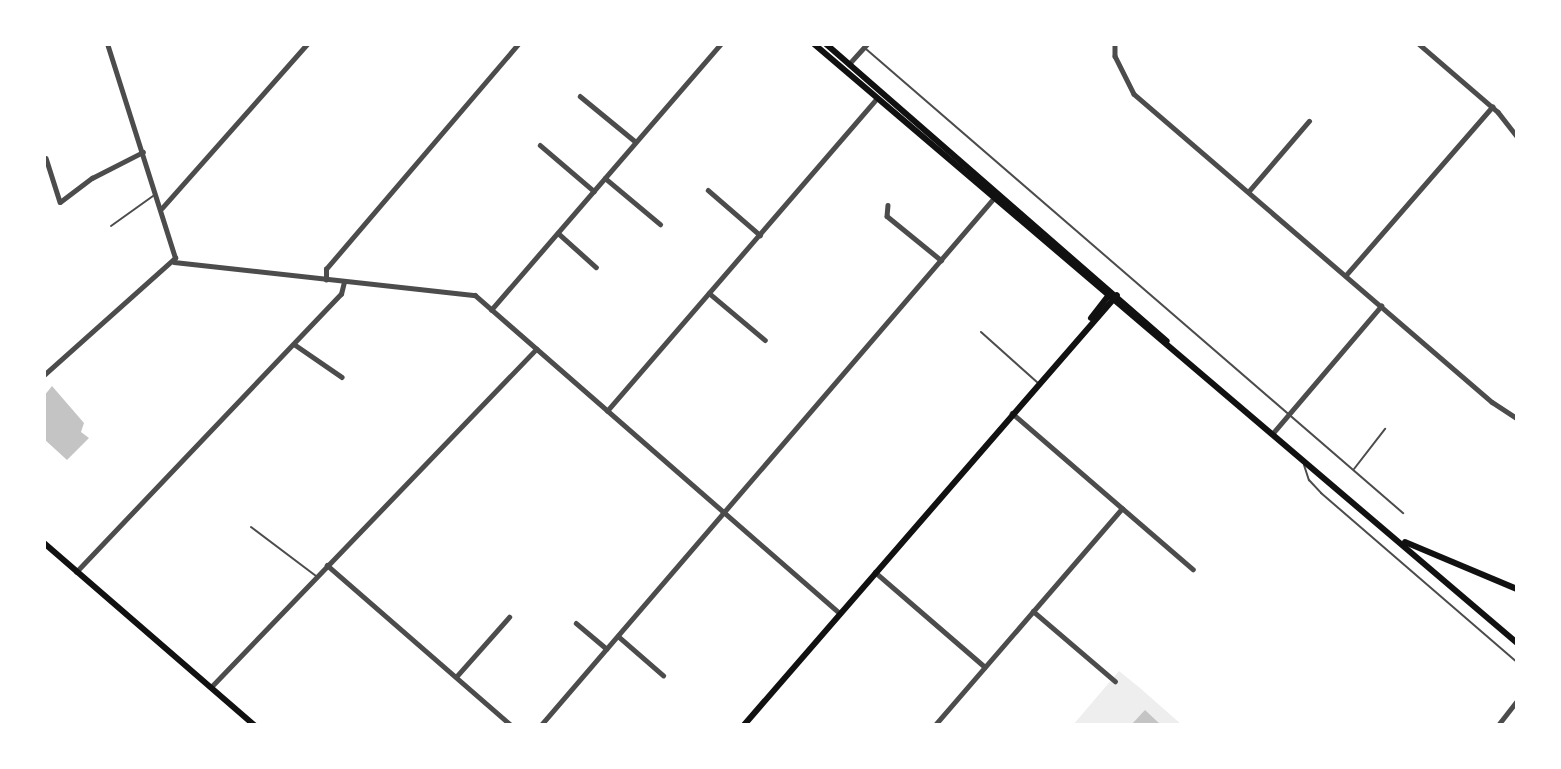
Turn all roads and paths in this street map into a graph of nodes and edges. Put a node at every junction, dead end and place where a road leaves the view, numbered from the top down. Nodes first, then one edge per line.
1 (107, 44) edge
2 (307, 44) edge
3 (518, 44) edge
4 (721, 44) edge
5 (814, 44) edge
6 (826, 44) edge
7 (1115, 44) edge
8 (1419, 44) edge
9 (865, 45) edge
10 (847, 67) junction
11 (880, 95) junction
12 (580, 96) dead end
13 (1492, 107) junction
14 (1309, 121) dead end
15 (1517, 136) edge
16 (636, 142) junction
17 (540, 145) dead end
18 (143, 152) junction
19 (47, 158) dead end
20 (605, 178) junction
21 (708, 190) dead end
22 (594, 191) junction
23 (1248, 191) junction
24 (156, 193) junction
25 (996, 196) junction
26 (888, 205) dead end
27 (162, 208) junction
28 (660, 224) dead end
29 (111, 226) dead end
30 (558, 233) junction
31 (760, 235) junction
32 (941, 260) junction
33 (174, 261) junction
34 (596, 267) dead end
35 (1346, 275) junction
36 (326, 280) junction
37 (344, 282) junction
38 (709, 293) junction
39 (1115, 293) junction
40 (1109, 299) junction
41 (1381, 306) junction
42 (491, 310) junction
43 (981, 332) dead end
44 (765, 340) dead end
45 (294, 344) junction
46 (536, 349) junction
47 (1181, 355) junction
48 (44, 375) edge
49 (342, 377) dead end
50 (1037, 382) junction
51 (607, 411) junction
52 (1012, 413) junction
53 (1289, 414) junction
54 (1517, 418) edge
55 (1385, 429) dead end
56 (1273, 433) junction
57 (1302, 457) junction
58 (1354, 470) junction
59 (1122, 508) junction
60 (1403, 513) dead end
61 (723, 514) junction
62 (251, 527) dead end
63 (1397, 539) junction
64 (44, 543) edge
65 (327, 565) junction
66 (1193, 569) dead end
67 (76, 572) junction
68 (875, 572) junction
69 (317, 577) junction
70 (1517, 589) edge
71 (1033, 611) junction
72 (840, 613) junction
73 (509, 617) dead end
74 (576, 623) dead end
75 (618, 636) junction
76 (1517, 643) edge
77 (607, 649) junction
78 (1517, 662) edge
79 (985, 667) junction
80 (663, 675) dead end
81 (456, 677) junction
82 (1115, 681) dead end
83 (211, 687) junction
84 (1517, 701) edge
85 (254, 725) edge
86 (511, 725) edge
87 (541, 725) edge
88 (744, 725) edge
89 (935, 725) edge
90 (1498, 725) edge

1 - 18 street
2 - 27 street
3 - 36 street
4 - 16 street
5 - 10 main road
6 - 10 main road
7 - 23 street
8 - 13 street
9 - 10 street
9 - 53 lane
10 - 11 main road
11 - 25 main road
11 - 31 street
12 - 16 street
13 - 15 street
13 - 35 street
14 - 23 street
16 - 20 street
17 - 22 street
18 - 19 street
18 - 24 street
20 - 22 street
20 - 28 street
21 - 31 street
22 - 30 street
23 - 35 street
24 - 27 street
24 - 29 lane
25 - 32 street
25 - 39 main road
25 - 40 main road
26 - 32 street
27 - 33 street
30 - 34 street
30 - 42 street
31 - 38 street
32 - 61 street
33 - 36 street
33 - 48 street
35 - 41 street
36 - 37 street
37 - 42 street
37 - 45 street
38 - 44 street
38 - 51 street
39 - 40 main road
39 - 47 main road
40 - 47 main road
40 - 50 main road
41 - 53 street
41 - 54 street
42 - 46 street
43 - 50 lane
45 - 49 street
45 - 67 street
46 - 51 street
46 - 65 street
47 - 56 main road
50 - 52 main road
51 - 61 street
52 - 59 street
52 - 68 main road
53 - 56 street
53 - 58 lane
55 - 58 lane
56 - 57 main road
57 - 63 main road
57 - 78 lane
58 - 60 lane
59 - 66 street
59 - 71 street
61 - 72 street
61 - 75 street
62 - 69 lane
63 - 70 main road
63 - 76 main road
64 - 67 main road
65 - 69 street
65 - 81 street
67 - 83 main road
68 - 72 main road
68 - 79 street
69 - 83 street
71 - 79 street
71 - 82 street
72 - 88 main road
73 - 81 street
74 - 77 street
75 - 77 street
75 - 80 street
77 - 87 street
79 - 89 street
81 - 86 street
83 - 85 main road
84 - 90 street

